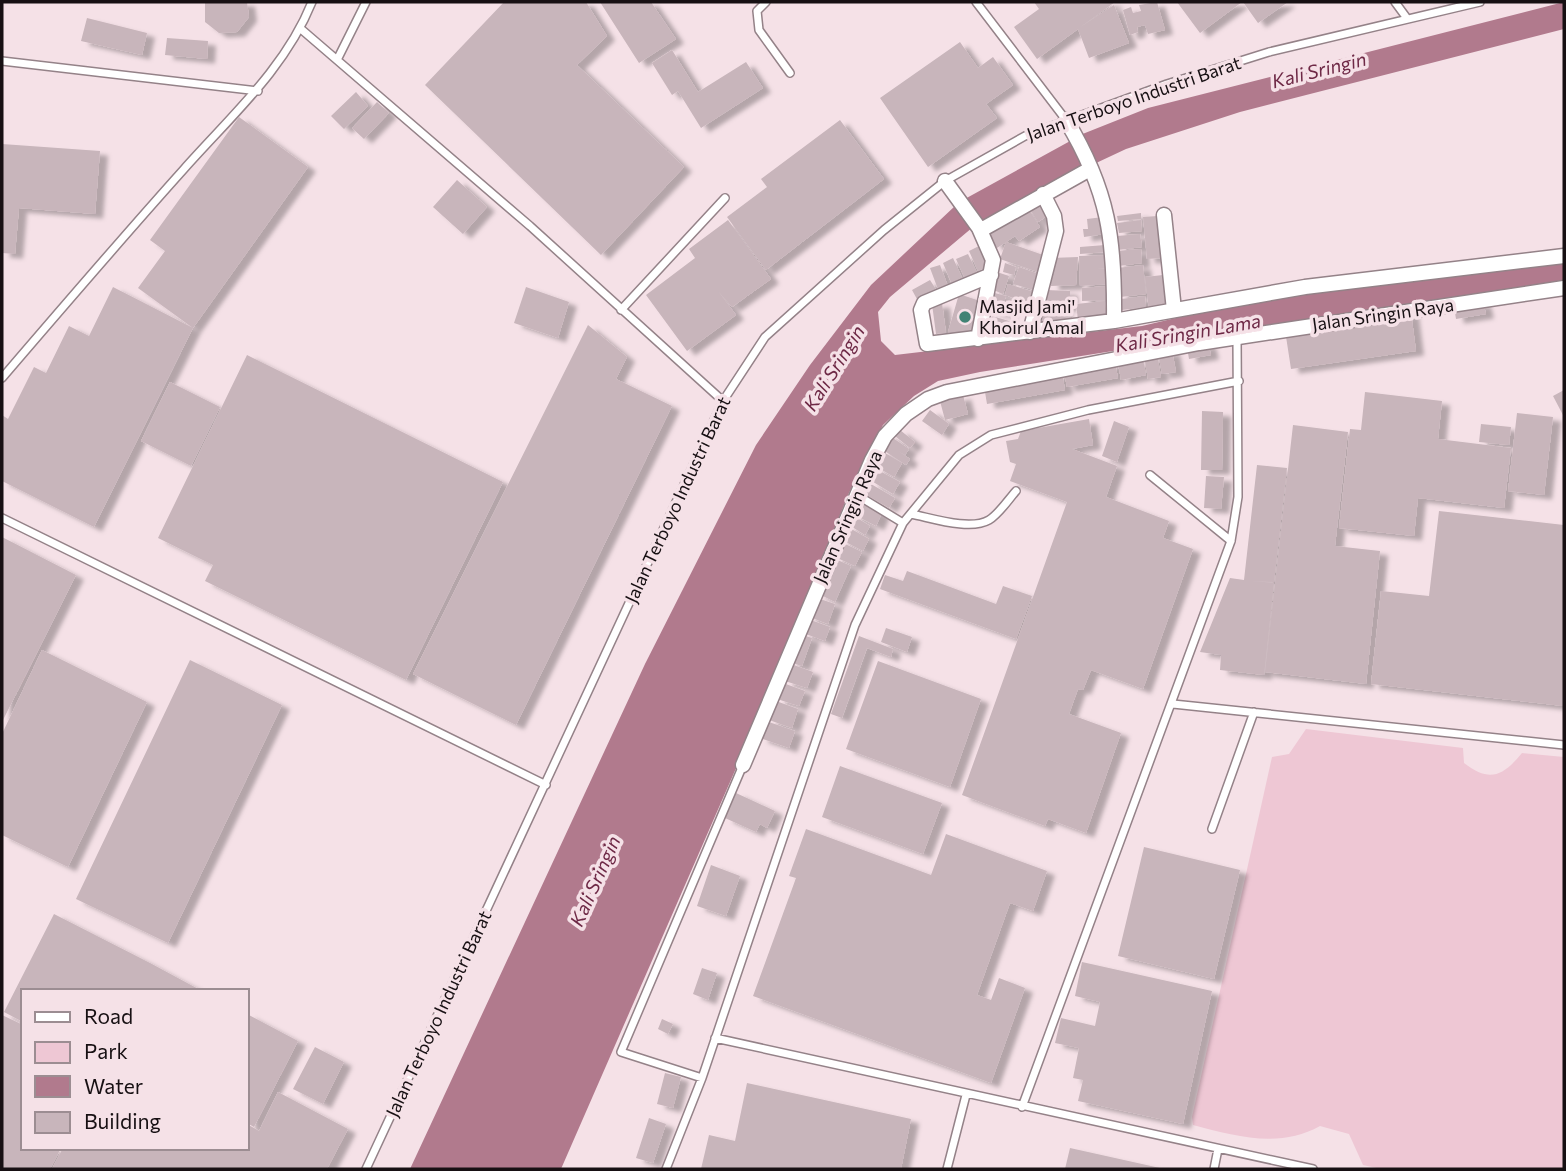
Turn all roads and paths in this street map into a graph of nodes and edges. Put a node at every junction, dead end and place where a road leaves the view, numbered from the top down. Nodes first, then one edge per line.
1 (312, 2) edge
2 (366, 2) edge
3 (766, 2) edge
4 (976, 2) edge
5 (1395, 2) edge
6 (1480, 2) edge
7 (1406, 17) junction
8 (301, 29) junction
9 (338, 58) junction
10 (2, 61) edge
11 (790, 73) dead end
12 (258, 91) junction
13 (1069, 126) junction
14 (1089, 167) junction
15 (948, 185) junction
16 (1043, 194) junction
17 (725, 198) dead end
18 (1164, 215) dead end
19 (980, 229) junction
20 (1564, 256) edge
21 (991, 275) junction
22 (1564, 288) edge
23 (621, 310) junction
24 (1174, 310) junction
25 (1114, 321) junction
26 (1030, 332) junction
27 (1237, 337) junction
28 (978, 339) junction
29 (2, 378) edge
30 (1239, 382) junction
31 (723, 401) junction
32 (1150, 475) dead end
33 (1016, 491) dead end
34 (857, 495) junction
35 (911, 514) junction
36 (2, 517) edge
37 (903, 523) junction
38 (1231, 541) junction
39 (1173, 704) junction
40 (1254, 712) junction
41 (1564, 745) edge
42 (743, 765) joint
43 (546, 785) junction
44 (1212, 829) dead end
45 (715, 1038) junction
46 (702, 1079) junction
47 (966, 1095) junction
48 (1022, 1107) junction
49 (1218, 1149) junction
50 (366, 1169) edge
51 (666, 1169) edge
52 (947, 1169) edge
53 (1213, 1169) edge
54 (1313, 1169) edge

1 - 8 lane
2 - 9 lane
3 - 11 lane
4 - 13 lane
5 - 7 lane
6 - 7 lane, Jalan Terboyo Industri Barat
7 - 13 lane, Jalan Terboyo Industri Barat
8 - 9 lane
8 - 12 lane
9 - 23 lane
10 - 12 lane
12 - 29 lane
13 - 14 street
13 - 15 lane, Jalan Terboyo Industri Barat
14 - 16 street
14 - 25 street
15 - 19 street
15 - 31 lane, Jalan Terboyo Industri Barat
16 - 19 street
16 - 26 street
17 - 23 lane
18 - 24 street
19 - 21 street
20 - 24 street
21 - 28 street
21 - 28 street
22 - 27 street, Jalan Sringin Raya
23 - 31 lane
24 - 25 street
25 - 26 street
26 - 28 street
27 - 30 lane
27 - 34 street, Jalan Sringin Raya
30 - 35 lane
30 - 38 lane
31 - 43 lane, Jalan Terboyo Industri Barat
32 - 38 lane
33 - 35 lane
34 - 37 lane
34 - 42 street, Jalan Sringin Raya
35 - 37 lane
36 - 43 lane
37 - 45 lane
38 - 39 lane
39 - 40 lane
39 - 48 lane
40 - 41 lane
40 - 44 lane
42 - 46 lane, Jalan Sringin Raya
43 - 50 lane, Jalan Terboyo Industri Barat
45 - 46 lane
45 - 47 lane
46 - 51 lane
47 - 48 lane
47 - 52 lane
48 - 49 lane
49 - 53 lane
49 - 54 lane

